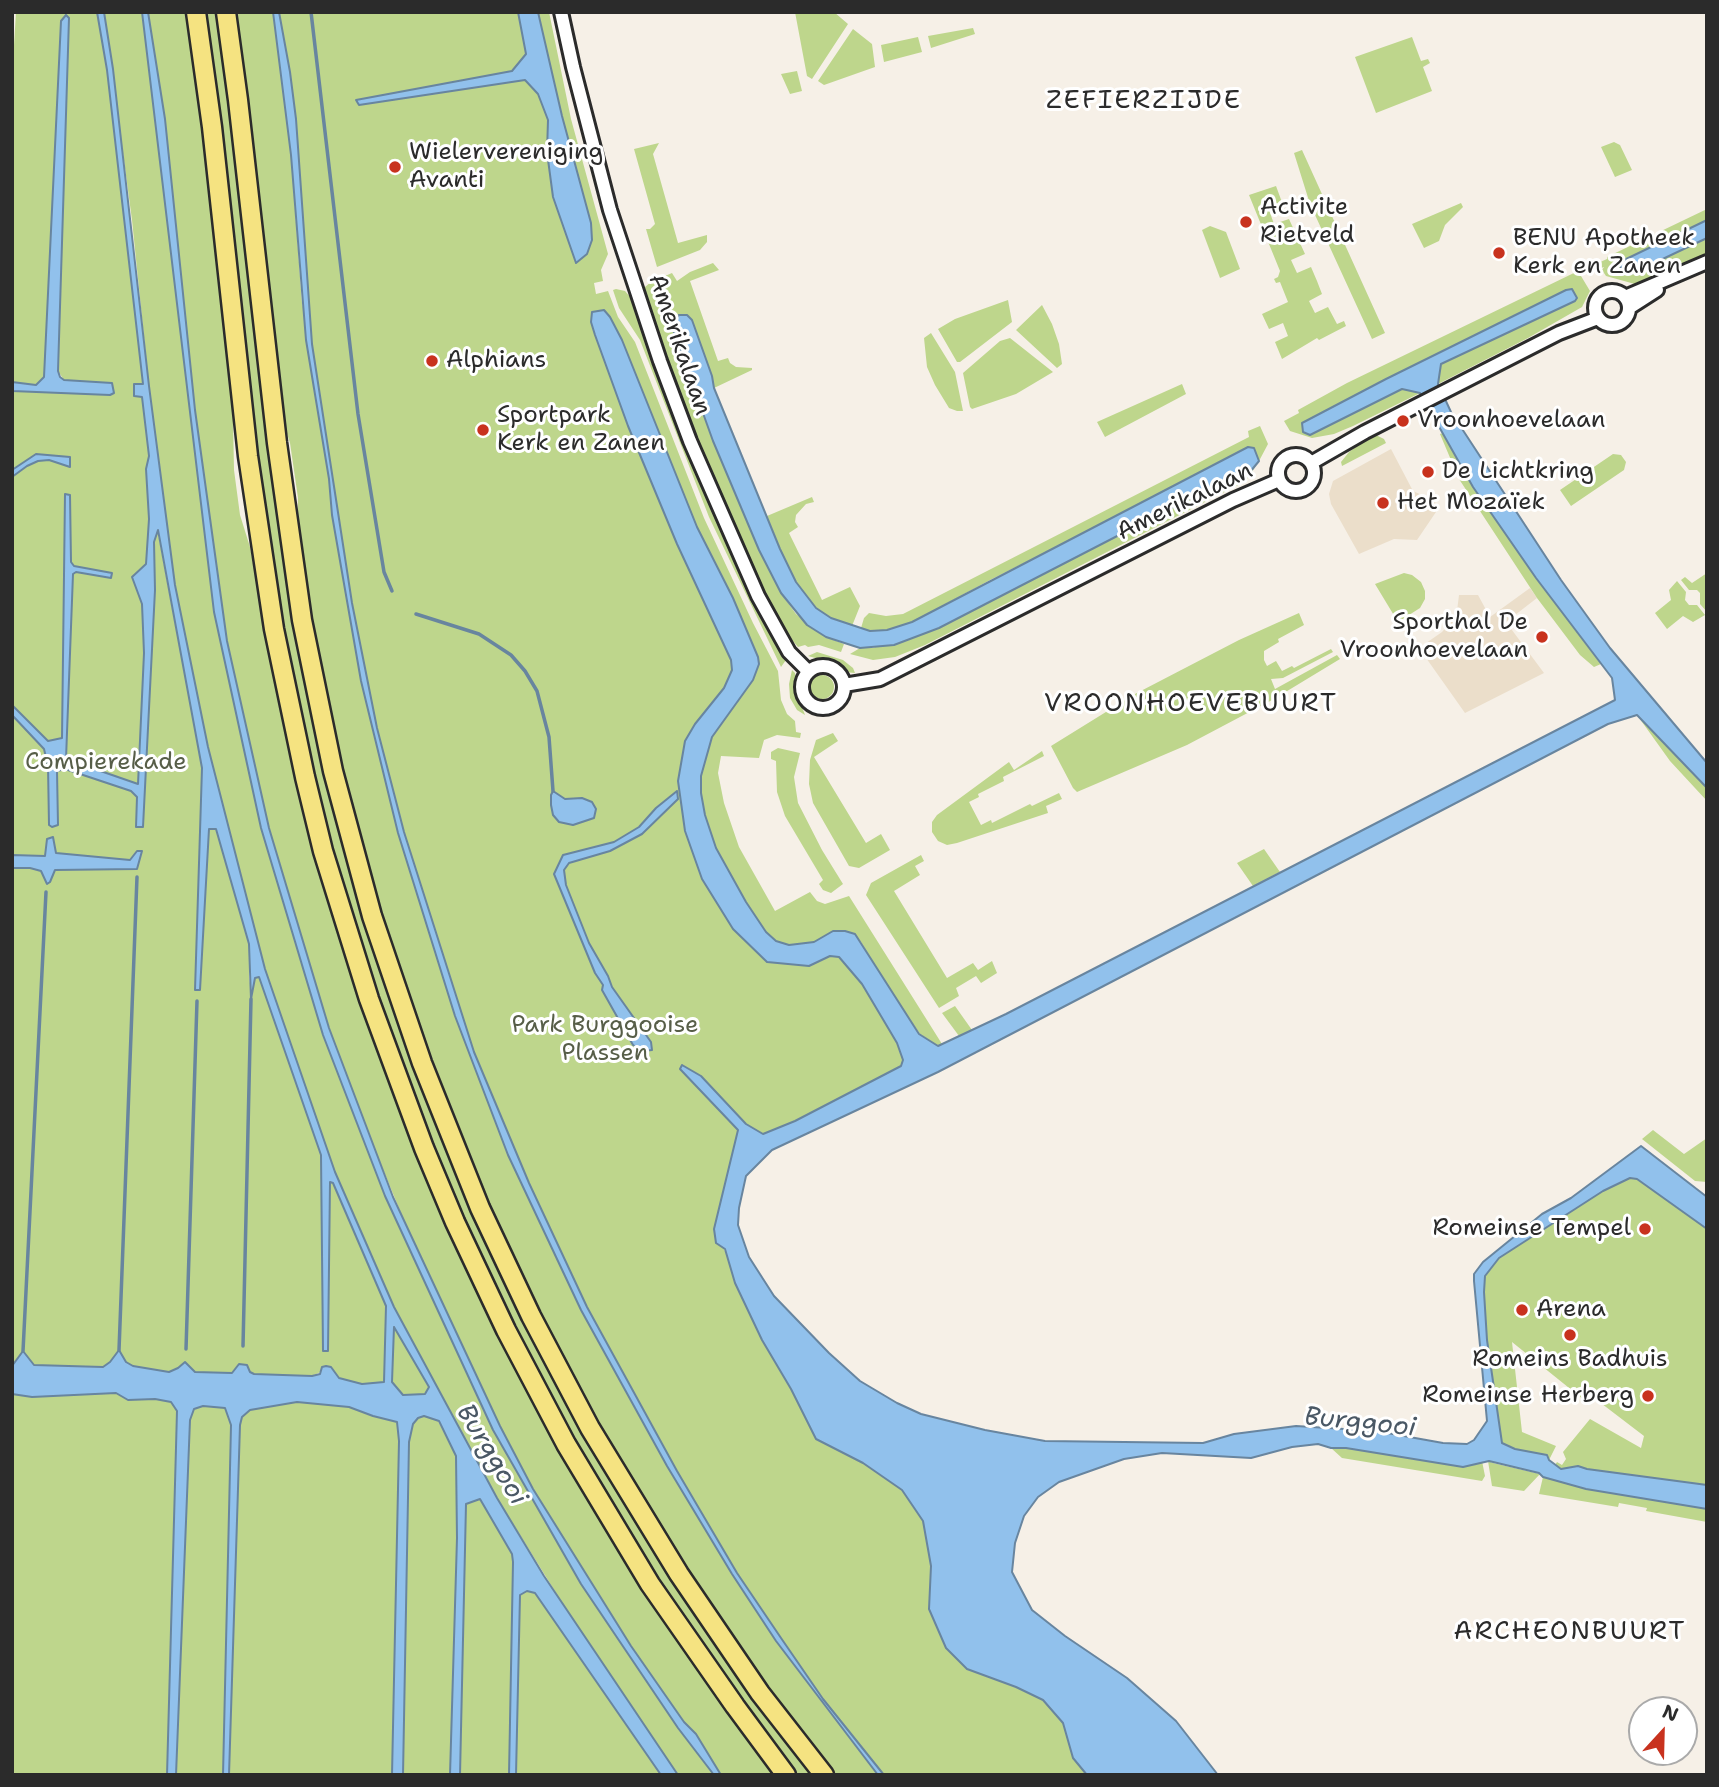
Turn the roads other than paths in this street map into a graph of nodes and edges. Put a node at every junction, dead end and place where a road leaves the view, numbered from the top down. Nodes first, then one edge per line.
1 (196, 12) edge
2 (226, 12) edge
3 (561, 12) edge
4 (1707, 262) edge
5 (1627, 302) junction
6 (1596, 313) junction
7 (1311, 463) junction
8 (1279, 480) junction
9 (808, 671) junction
10 (844, 685) junction
11 (786, 1775) edge
12 (824, 1775) edge

1 - 11 highway
2 - 12 highway
3 - 9 street, Amerikalaan
4 - 5 street
5 - 6 street
5 - 6 street
6 - 7 street
7 - 8 street
7 - 8 street
8 - 10 street, Amerikalaan
9 - 10 street
9 - 10 street

